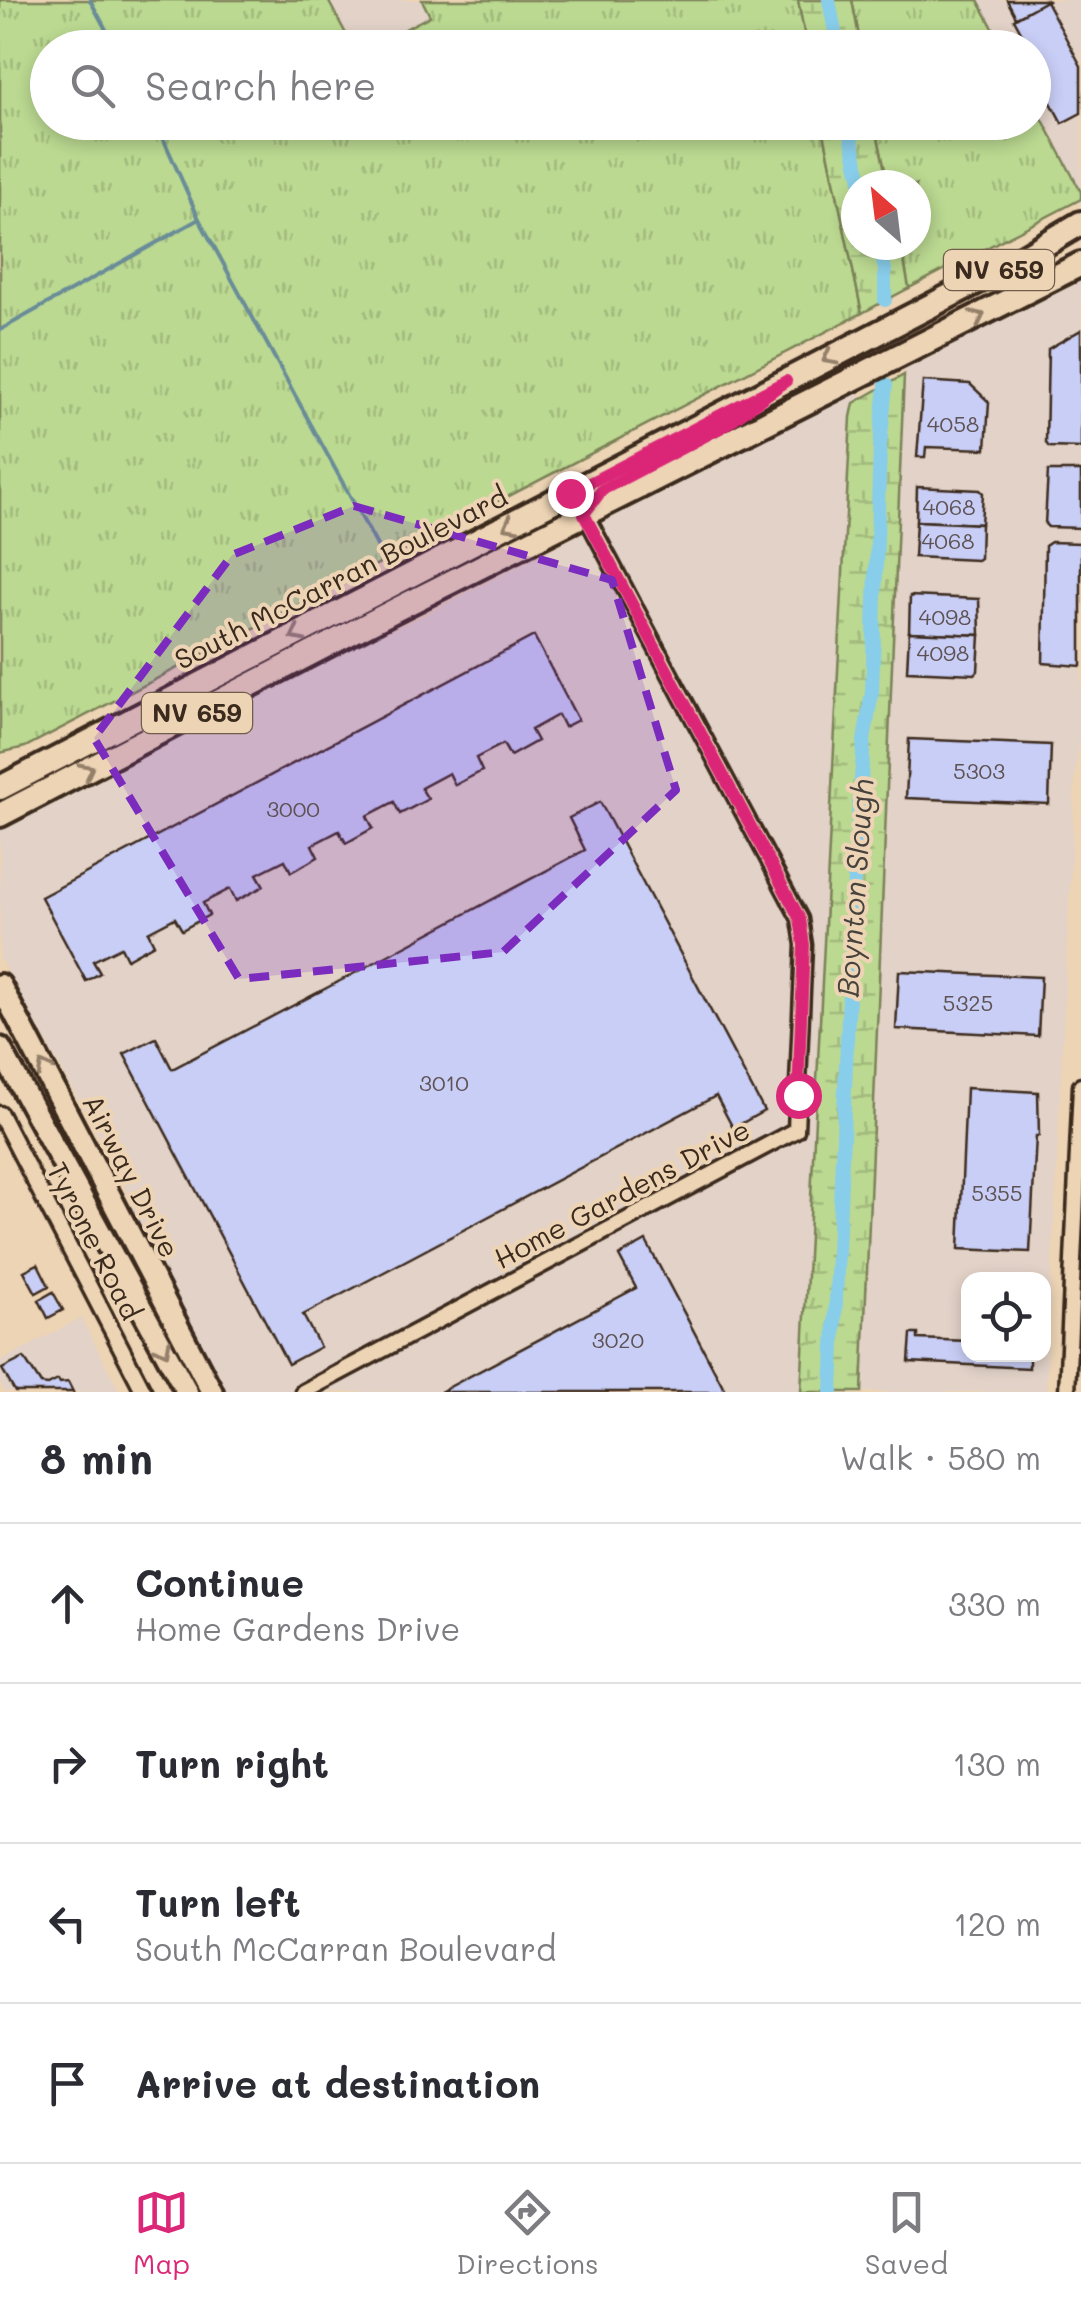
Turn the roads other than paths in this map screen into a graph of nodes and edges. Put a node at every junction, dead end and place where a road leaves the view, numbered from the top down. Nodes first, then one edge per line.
1 (1081, 223) edge
2 (1081, 264) edge
3 (786, 381) junction
4 (584, 514) junction
5 (62, 756) junction
6 (0, 772) edge
7 (0, 788) edge
8 (0, 815) edge
9 (0, 985) edge
10 (0, 1048) edge
11 (1081, 1086) edge
12 (0, 1114) edge
13 (1076, 1295) edge
14 (144, 1392) edge
15 (187, 1392) edge
16 (212, 1392) edge
17 (303, 1392) edge
18 (1067, 1392) edge

1 -> 3 main road, South McCarran Boulevard / NV 659
4 -> 2 main road, South McCarran Boulevard / NV 659
3 - 4 main road
3 -> 5 main road, South McCarran Boulevard / NV 659
8 -> 4 main road, South McCarran Boulevard / NV 659
4 - 17 street, Home Gardens Drive
5 - 6 main road
5 - 7 main road, South McCarran Boulevard / NV 659
16 -> 9 main road, Airway Drive
10 -> 15 main road, Airway Drive
11 - 13 street
12 - 14 street, Tyrone Road
13 - 18 street

